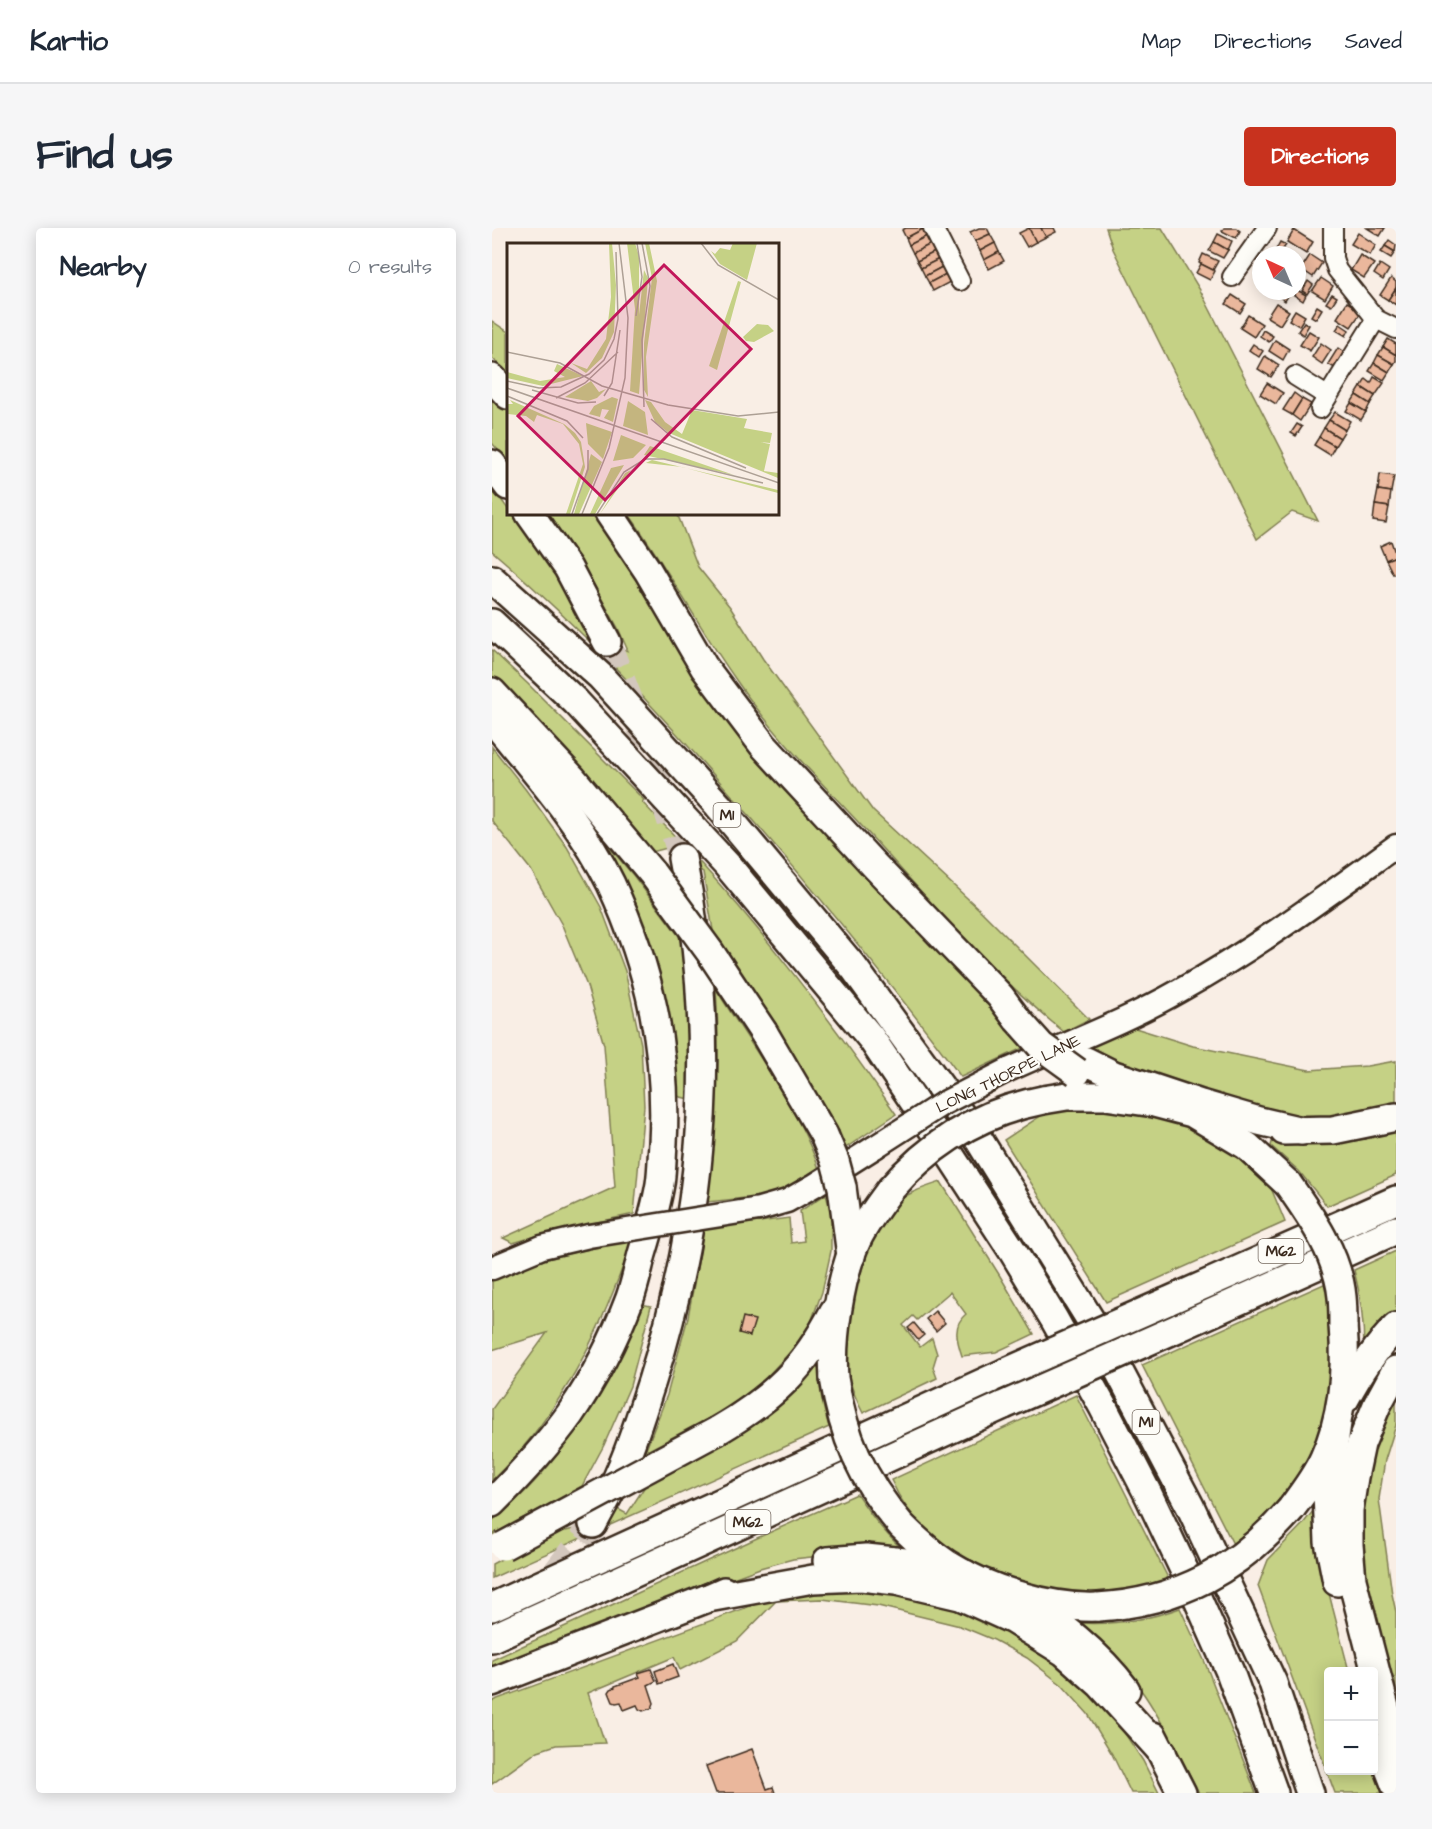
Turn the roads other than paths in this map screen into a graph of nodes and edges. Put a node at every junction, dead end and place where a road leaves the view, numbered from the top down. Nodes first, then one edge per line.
1 (933, 228) edge
2 (1267, 228) edge
3 (1333, 228) edge
4 (1232, 277) dead end
5 (960, 281) dead end
6 (1376, 319) junction
7 (1396, 329) edge
8 (1295, 376) dead end
9 (492, 378) edge
10 (507, 394) edge
11 (492, 464) edge
12 (507, 485) edge
13 (530, 514) edge
14 (610, 514) edge
15 (492, 579) edge
16 (492, 623) edge
17 (607, 642) tunnel mouth
18 (492, 692) edge
19 (492, 719) edge
20 (1396, 846) edge
21 (682, 858) tunnel mouth
22 (1082, 1066) junction
23 (1126, 1098) junction
24 (1192, 1113) junction
25 (1396, 1118) edge
26 (1302, 1131) junction
27 (1396, 1200) edge
28 (1396, 1230) edge
29 (850, 1256) junction
30 (492, 1268) edge
31 (841, 1297) junction
32 (1396, 1327) edge
33 (1396, 1370) edge
34 (1339, 1416) junction
35 (492, 1503) edge
36 (593, 1524) tunnel mouth
37 (498, 1549) edge
38 (965, 1574) junction
39 (1019, 1596) junction
40 (708, 1598) junction
41 (492, 1607) edge
42 (492, 1638) edge
43 (1359, 1667) edge
44 (492, 1682) edge
45 (1378, 1736) edge
46 (1162, 1752) junction
47 (1396, 1763) edge
48 (1396, 1787) edge
49 (1182, 1793) edge
50 (1274, 1793) edge
51 (1310, 1793) edge

1 - 5 street
2 - 4 street
3 - 6 street
6 - 7 street
6 - 8 street
9 - 10 highway
11 - 12 highway
13 - 17 highway
14 - 22 highway, bridge
15 - 51 highway, M1
16 - 50 highway, M1
18 - 29 highway, bridge
19 - 35 highway
20 - 30 main road, LONG THORPE LANE, bridge
21 - 36 highway
22 - 23 highway
22 - 26 highway
23 - 24 highway
23 - 29 highway, bridge
24 - 26 highway
24 - 34 highway, bridge
25 - 26 highway
27 - 41 highway, M62, bridge
28 - 42 highway, M62, bridge
29 - 31 highway
31 - 37 highway, bridge
31 - 38 highway, bridge
32 - 34 highway
33 - 47 highway
34 - 39 highway, bridge
34 - 43 highway
38 - 39 highway
38 - 40 highway
39 - 46 highway
40 - 44 highway
40 - 46 highway
45 - 48 highway
46 - 49 highway

